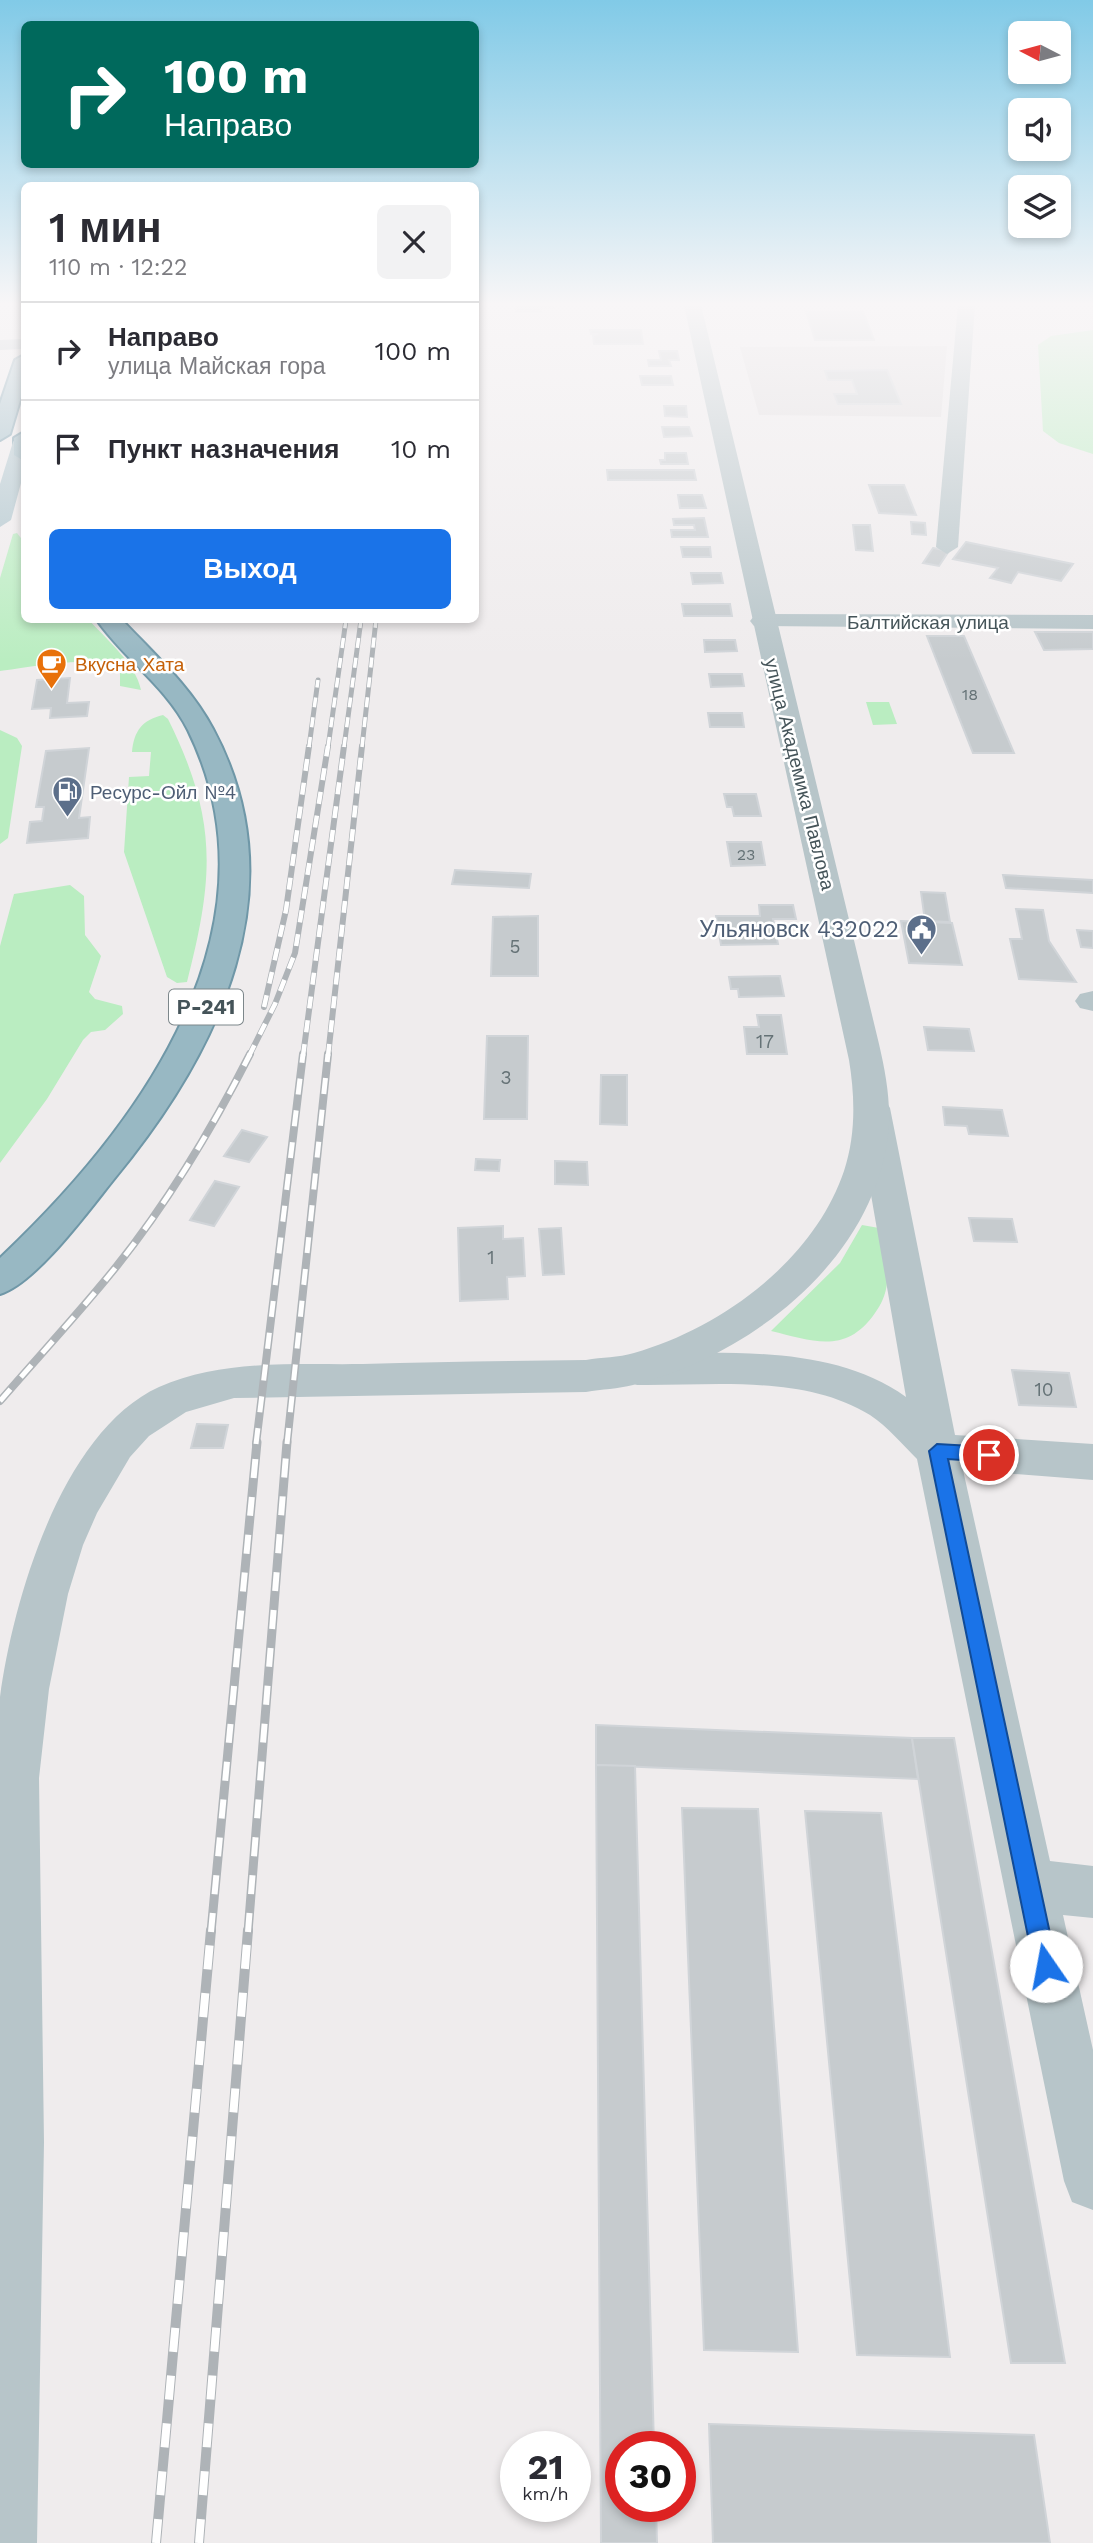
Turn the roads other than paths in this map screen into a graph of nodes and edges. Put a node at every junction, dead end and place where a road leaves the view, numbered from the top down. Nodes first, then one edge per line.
1 (718, 424) edge
2 (957, 424) edge
3 (21, 454) edge
4 (0, 520) edge
5 (947, 547) dead end
6 (762, 621) junction
7 (1093, 622) edge
8 (112, 623) edge
9 (870, 1089) junction
10 (0, 1280) edge
11 (636, 1369) junction
12 (937, 1451) junction
13 (1093, 1462) edge
14 (1028, 1885) junction
15 (1093, 1892) edge
16 (1093, 2181) edge
17 (4, 2543) edge

1 - 6 street, улица Академика Павлова
2 - 5 street
3 - 4 main road
6 - 7 street, Балтийская улица
6 - 9 street, улица Академика Павлова
8 - 10 highway, Р-241
9 - 11 street
9 - 12 street, улица Академика Павлова
11 - 12 street
11 - 17 street
12 - 13 street
12 - 14 street, улица Академика Павлова
14 - 15 street
14 - 16 street, улица Академика Павлова

